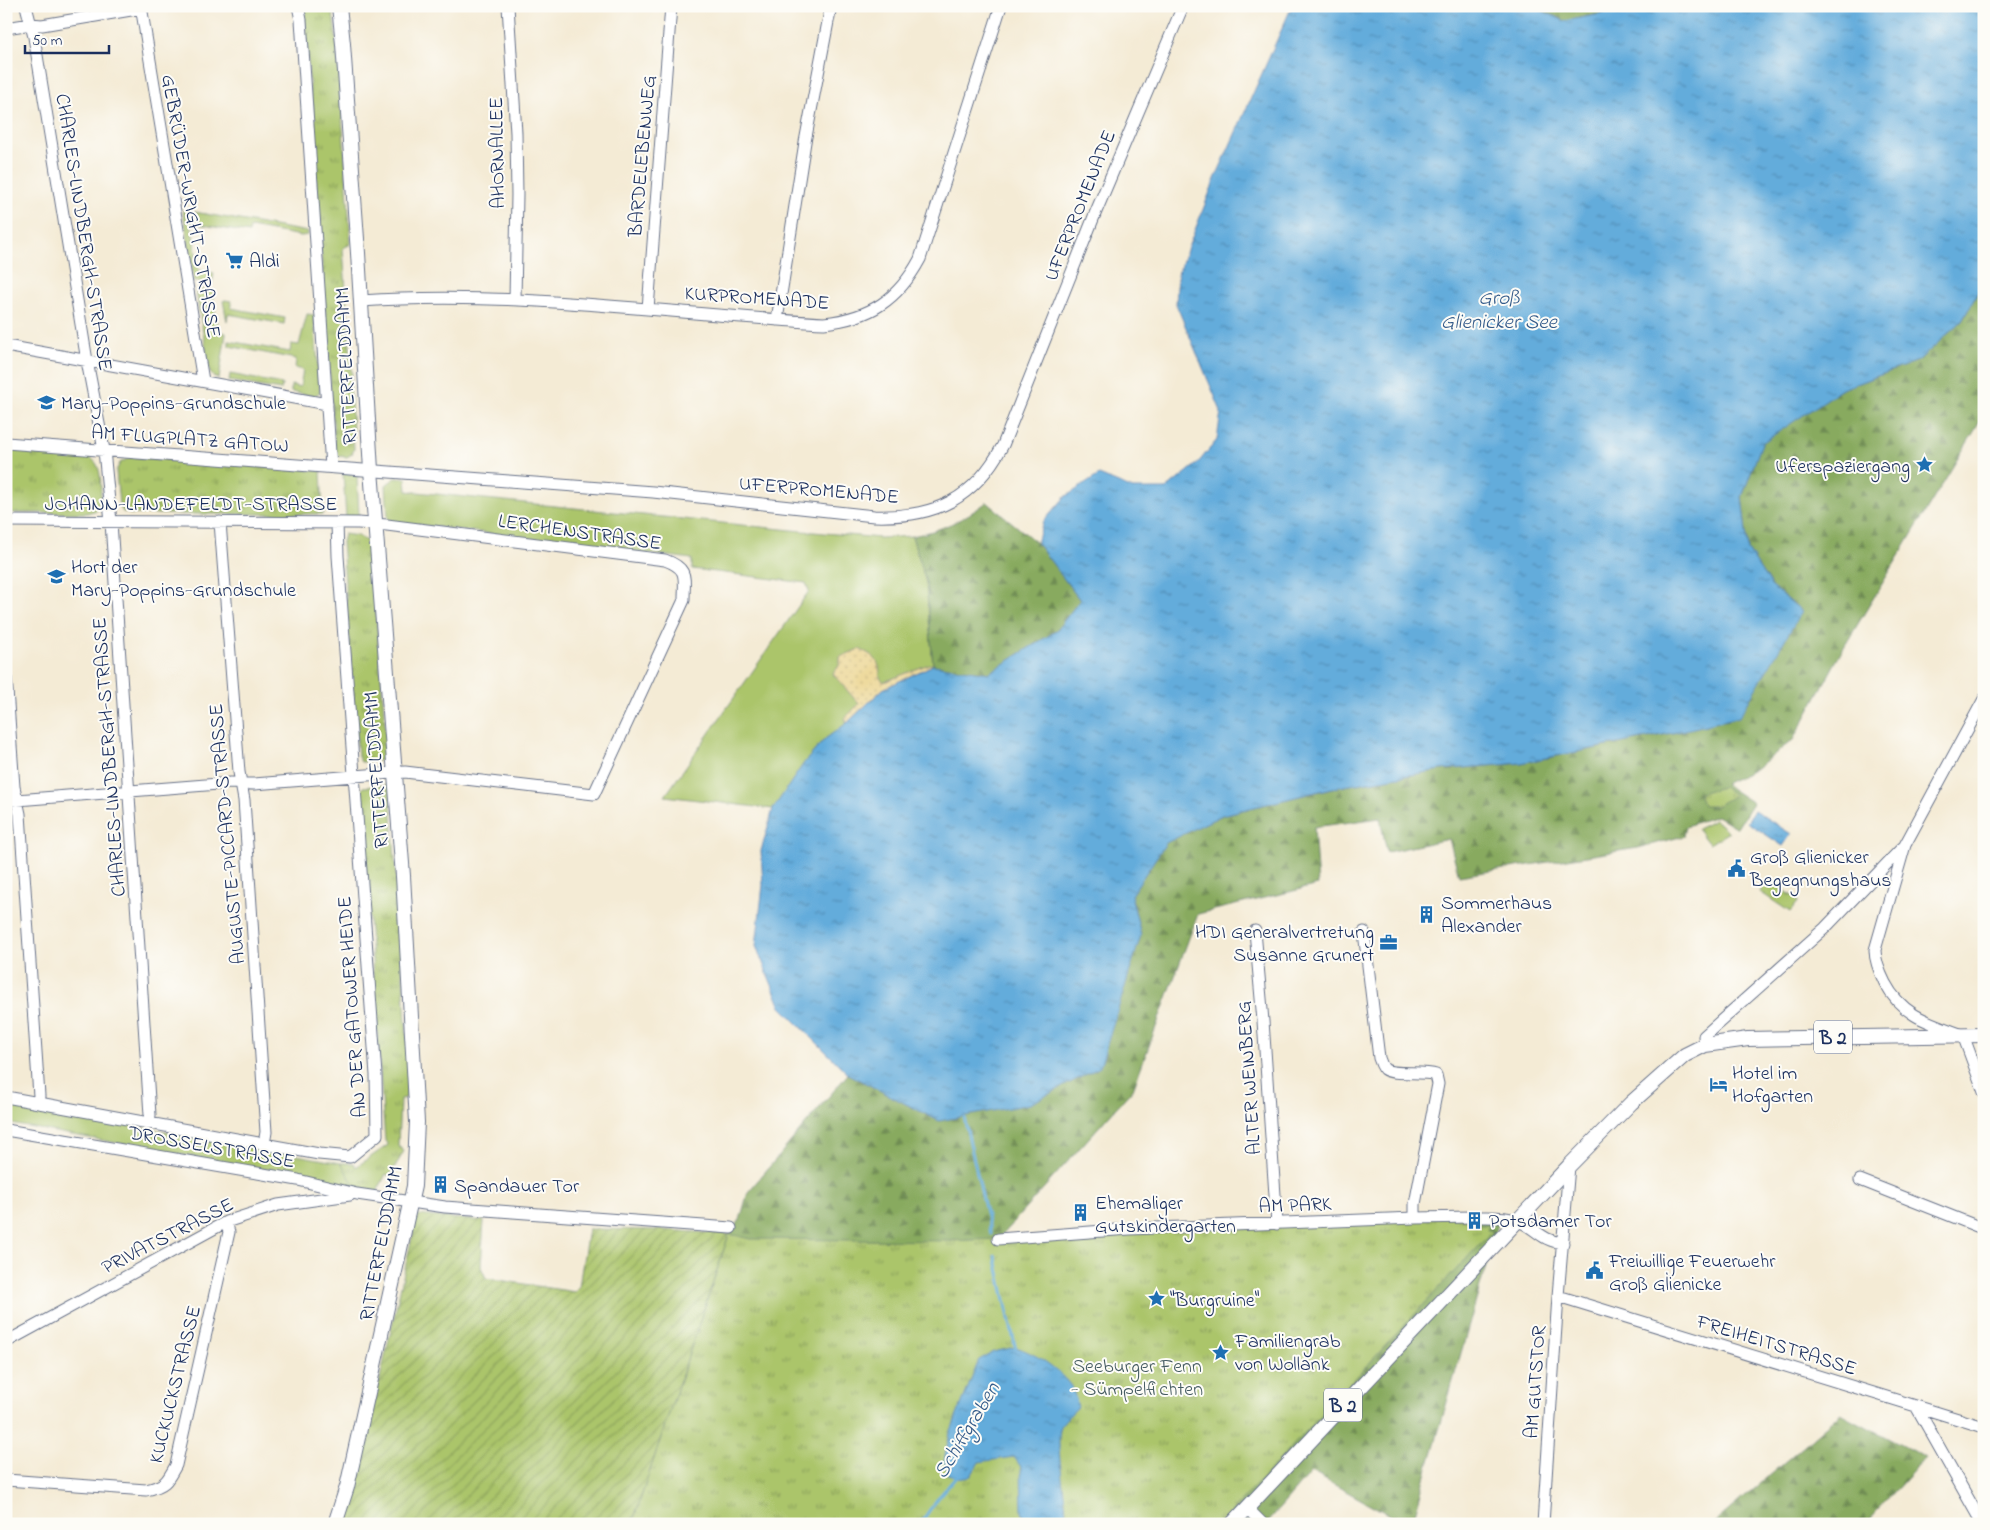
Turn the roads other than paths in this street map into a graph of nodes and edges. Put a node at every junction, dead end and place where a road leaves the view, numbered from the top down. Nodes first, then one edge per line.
1 (26, 6) edge
2 (298, 6) edge
3 (339, 6) edge
4 (508, 6) edge
5 (671, 6) edge
6 (831, 6) edge
7 (1001, 6) edge
8 (1183, 6) edge
9 (142, 7) edge
10 (31, 24) junction
11 (6, 28) edge
12 (514, 299) junction
13 (361, 301) junction
14 (648, 309) junction
15 (777, 320) junction
16 (6, 346) edge
17 (87, 361) junction
18 (202, 382) junction
19 (328, 404) junction
20 (6, 443) edge
21 (104, 450) junction
22 (331, 467) junction
23 (371, 470) junction
24 (6, 521) edge
25 (111, 522) junction
26 (220, 522) junction
27 (337, 523) junction
28 (375, 525) junction
29 (6, 676) edge
30 (1984, 699) edge
31 (395, 773) junction
32 (354, 776) junction
33 (240, 783) junction
34 (128, 792) junction
35 (12, 800) edge
36 (1905, 845) junction
37 (1255, 931) dead end
38 (1364, 932) dead end
39 (1963, 1035) junction
40 (1984, 1035) edge
41 (1705, 1045) junction
42 (1984, 1092) edge
43 (6, 1097) edge
44 (38, 1103) junction
45 (149, 1123) junction
46 (6, 1130) edge
47 (264, 1144) junction
48 (1569, 1166) junction
49 (1860, 1180) dead end
50 (357, 1194) junction
51 (411, 1201) junction
52 (1415, 1218) junction
53 (1517, 1220) junction
54 (226, 1222) junction
55 (1276, 1224) junction
56 (731, 1228) dead end
57 (1984, 1229) edge
58 (998, 1239) dead end
59 (1563, 1243) junction
60 (1558, 1296) junction
61 (6, 1342) edge
62 (1916, 1406) junction
63 (1984, 1428) edge
64 (6, 1480) edge
65 (1247, 1508) junction
66 (335, 1524) edge
67 (1232, 1524) edge
68 (1263, 1524) edge
69 (1544, 1524) edge
70 (1980, 1524) edge

1 - 10 street, CHARLES-LINDBERGH-STRASSE
2 - 19 street, RITTERFELDDAMM
3 - 13 main road, RITTERFELDDAMM
4 - 12 street, AHORNALLEE
5 - 14 street, BARDELEBENWEG
6 - 15 street
7 - 15 street, KURPROMENADE
8 - 23 street, UFERPROMENADE
9 - 10 street
9 - 18 street, GEBRÜDER-WRIGHT-STRASSE
10 - 11 street
10 - 17 street, CHARLES-LINDBERGH-STRASSE
12 - 13 street, KURPROMENADE
12 - 14 street, KURPROMENADE
13 - 23 main road, RITTERFELDDAMM
14 - 15 street, KURPROMENADE
16 - 17 street
17 - 18 street
17 - 21 street, CHARLES-LINDBERGH-STRASSE
18 - 19 street
19 - 22 street, RITTERFELDDAMM
20 - 21 street, AM FLUGPLATZ GATOW
21 - 22 street, AM FLUGPLATZ GATOW
21 - 25 street, CHARLES-LINDBERGH-STRASSE
22 - 23 street, AM FLUGPLATZ GATOW
23 - 28 main road, RITTERFELDDAMM
24 - 25 street, JOHANN-LANDEFELDT-STRASSE
25 - 26 street, JOHANN-LANDEFELDT-STRASSE
25 - 34 street, CHARLES-LINDBERGH-STRASSE
26 - 27 street, JOHANN-LANDEFELDT-STRASSE
26 - 33 street, AUGUSTE-PICCARD-STRASSE
27 - 28 street, JOHANN-LANDEFELDT-STRASSE
27 - 32 street, AN DER GATOWER HEIDE
28 - 31 main road, RITTERFELDDAMM
28 - 31 street, LERCHENSTRASSE
29 - 35 street
30 - 36 street
31 - 32 street
31 - 51 main road, RITTERFELDDAMM
32 - 33 street
32 - 47 street, AN DER GATOWER HEIDE
33 - 34 street
33 - 47 street, AUGUSTE-PICCARD-STRASSE
34 - 35 street
34 - 45 street, CHARLES-LINDBERGH-STRASSE
35 - 44 street
36 - 39 street
36 - 41 street
37 - 55 street, ALTER WEINBERG
38 - 52 street
39 - 40 main road, B 2
39 - 41 main road, B 2
39 - 42 street
41 - 48 main road, B 2
43 - 44 street, AN DER GATOWER HEIDE
44 - 45 street, AN DER GATOWER HEIDE
45 - 47 street, AN DER GATOWER HEIDE
46 - 50 street, DROSSELSTRASSE
48 - 53 main road, B 2
48 - 59 street, AM GUTSTOR
49 - 57 street
50 - 51 street, DROSSELSTRASSE
50 - 54 street, PRIVATSTRASSE
51 - 56 street, DROSSELSTRASSE
51 - 66 main road, RITTERFELDDAMM
52 - 53 street, AM PARK
52 - 55 street, AM PARK
53 - 59 street
53 - 65 main road, B 2
54 - 61 street, PRIVATSTRASSE
54 - 64 street, KUCKUCKSTRASSE
55 - 58 street, AM PARK
59 - 60 street, AM GUTSTOR
60 - 62 street, FREIHEITSTRASSE
60 - 69 street, AM GUTSTOR
62 - 63 street, FREIHEITSTRASSE
62 - 70 street
65 - 67 main road, B 2
65 - 68 street

